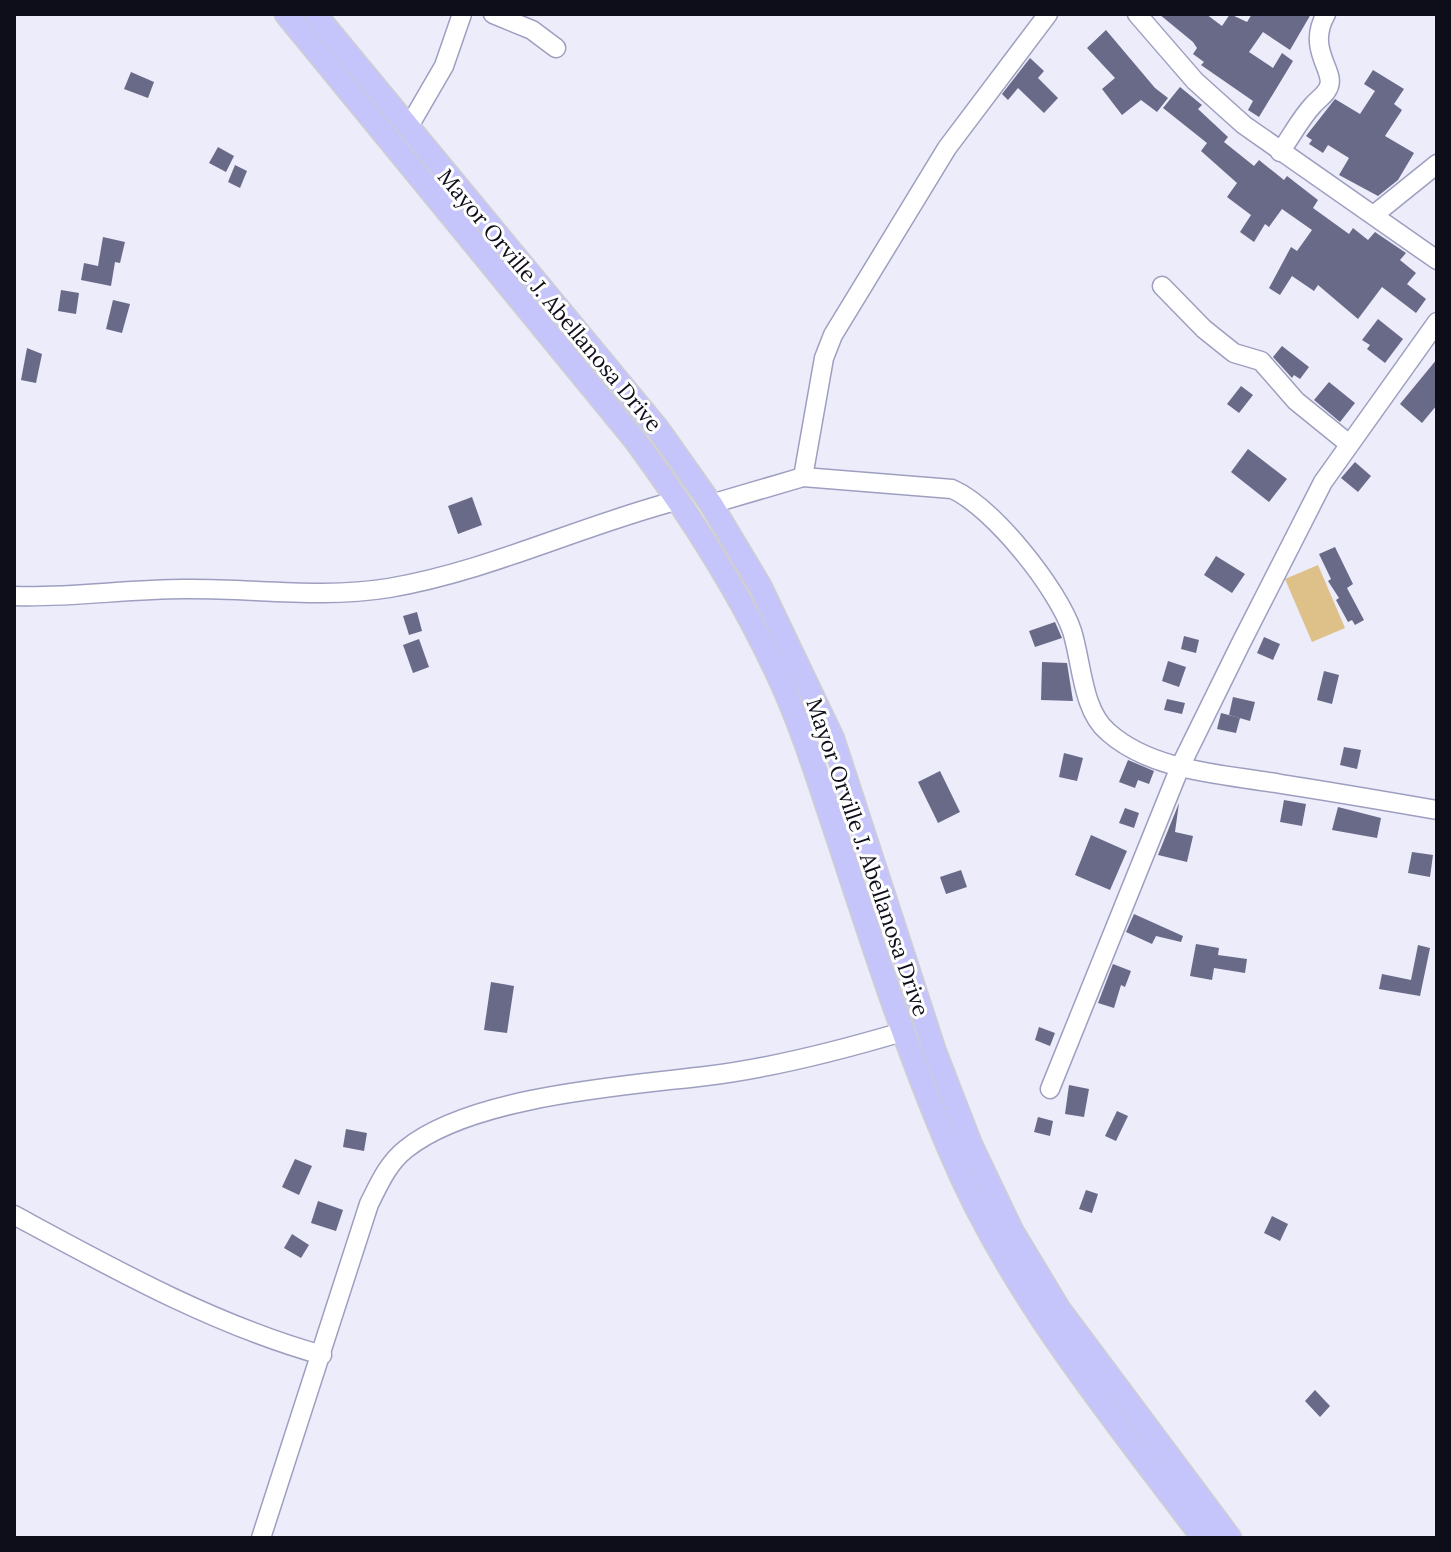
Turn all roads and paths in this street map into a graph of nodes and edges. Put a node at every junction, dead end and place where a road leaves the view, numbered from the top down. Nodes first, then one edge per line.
1 (286, 14) edge
2 (315, 14) edge
3 (462, 14) edge
4 (493, 14) edge
5 (1048, 14) edge
6 (1137, 14) edge
7 (1326, 14) edge
8 (556, 48) dead end
9 (408, 128) junction
10 (1280, 152) junction
11 (1437, 164) edge
12 (1375, 214) junction
13 (1437, 260) edge
14 (1162, 286) dead end
15 (1437, 322) edge
16 (572, 326) junction
17 (553, 342) junction
18 (1349, 444) junction
19 (803, 477) junction
20 (679, 500) junction
21 (711, 504) junction
22 (14, 596) edge
23 (833, 739) junction
24 (807, 747) junction
25 (1180, 767) junction
26 (1437, 810) edge
27 (902, 1032) junction
28 (1050, 1089) dead end
29 (14, 1215) edge
30 (322, 1355) junction
31 (261, 1538) edge
32 (1203, 1538) edge
33 (1230, 1538) edge

1 - 17 main road, Mayor Orville J. Abellanosa Drive
2 - 9 main road, Mayor Orville J. Abellanosa Drive
3 - 9 street
4 - 8 street
5 - 19 street
6 - 10 street
7 - 10 street
9 - 16 main road, Mayor Orville J. Abellanosa Drive
10 - 12 street
11 - 12 street
12 - 13 street
14 - 18 street
15 - 18 street
16 - 17 main road
16 - 21 main road, Mayor Orville J. Abellanosa Drive
17 - 20 main road, Mayor Orville J. Abellanosa Drive
18 - 25 street
19 - 21 street
19 - 25 street
20 - 22 street
20 - 24 main road, Mayor Orville J. Abellanosa Drive
21 - 23 main road, Mayor Orville J. Abellanosa Drive
23 - 24 main road
23 - 33 main road, Mayor Orville J. Abellanosa Drive
24 - 27 main road, Mayor Orville J. Abellanosa Drive
25 - 26 street
25 - 28 street
27 - 30 street
27 - 32 main road, Mayor Orville J. Abellanosa Drive
29 - 30 street
30 - 31 street

